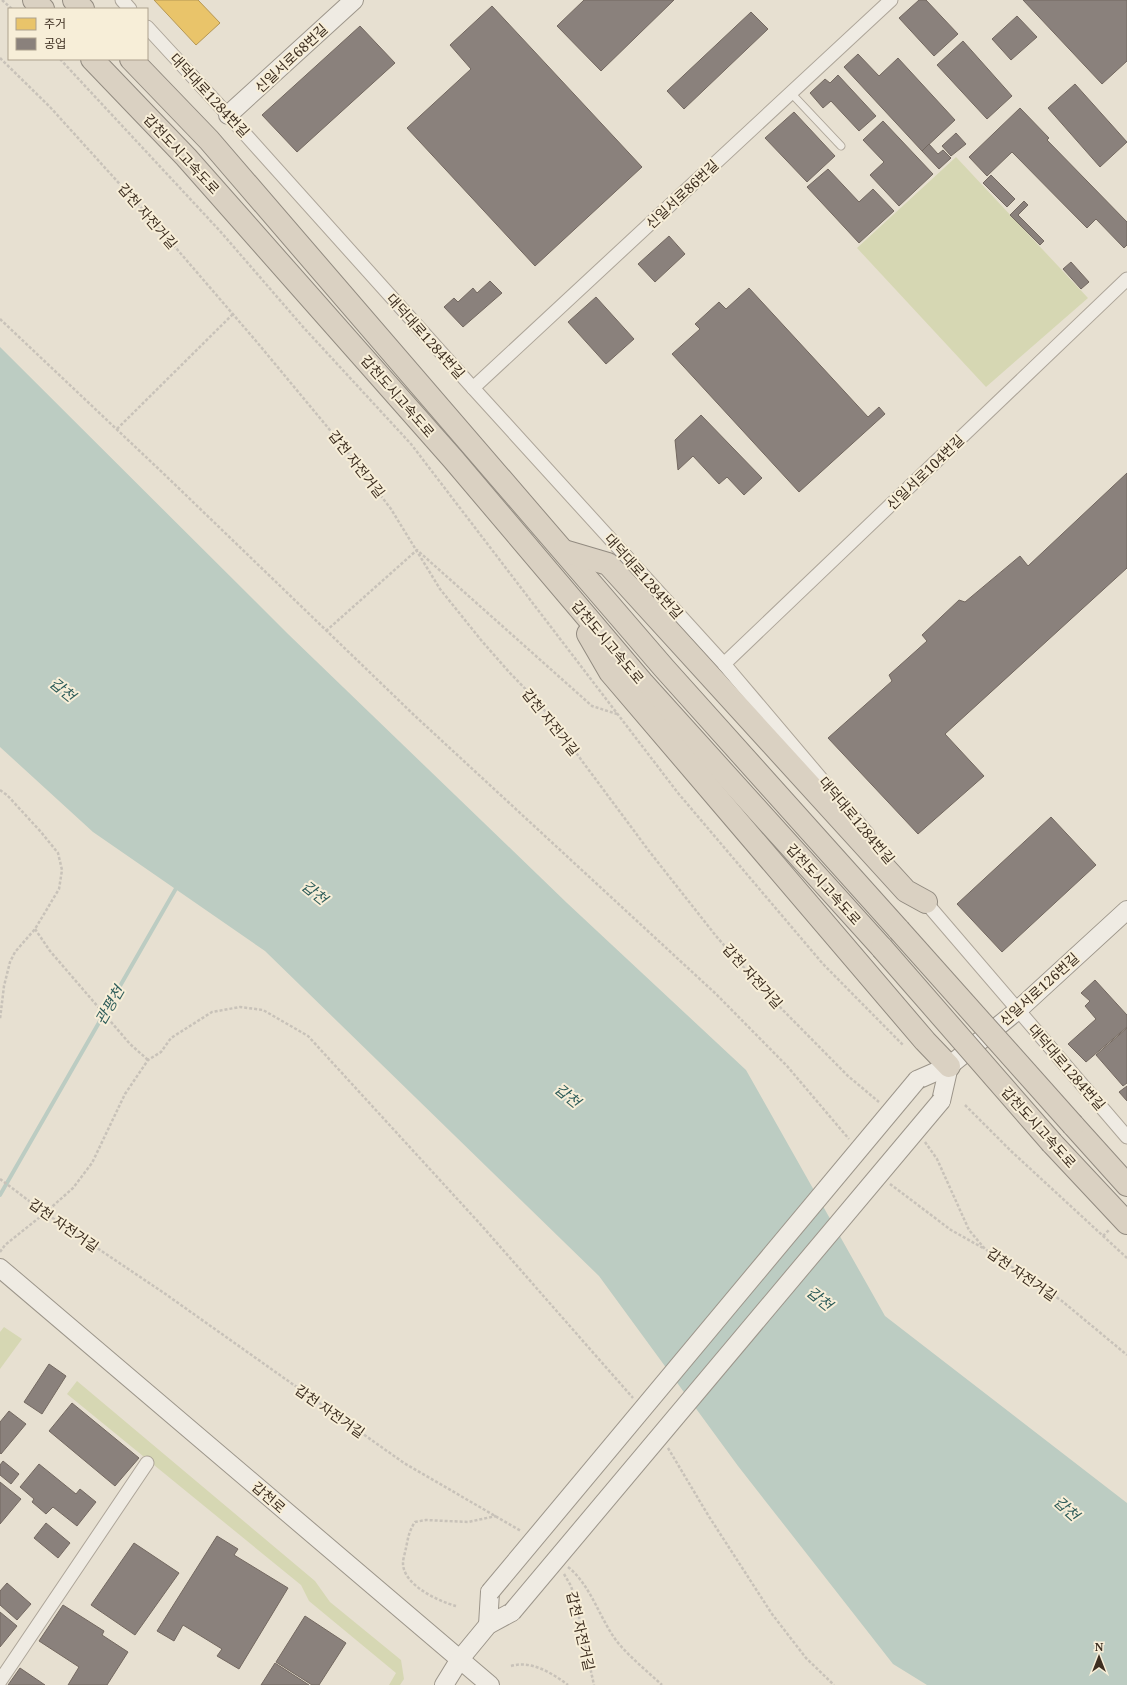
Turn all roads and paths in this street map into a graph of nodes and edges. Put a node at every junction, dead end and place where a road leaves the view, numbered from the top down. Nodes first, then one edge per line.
1 (2, 0) edge
2 (34, 0) edge
3 (74, 0) edge
4 (122, 0) edge
5 (354, 0) edge
6 (891, 0) edge
7 (11, 8) edge
8 (42, 8) edge
9 (82, 8) edge
10 (129, 8) edge
11 (148, 28) edge
12 (0, 58) edge
13 (61, 60) edge
14 (93, 60) edge
15 (132, 60) edge
16 (791, 93) junction
17 (228, 115) junction
18 (842, 146) dead end
19 (1127, 279) edge
20 (233, 314) junction
21 (0, 319) edge
22 (472, 388) junction
23 (117, 429) junction
24 (417, 550) junction
25 (564, 551) junction
26 (559, 584) junction
27 (326, 631) junction
28 (724, 664) junction
29 (617, 714) junction
30 (0, 790) edge
31 (926, 902) junction
32 (1127, 910) edge
33 (35, 929) junction
34 (1018, 1010) junction
35 (0, 1019) edge
36 (909, 1051) dead end
37 (148, 1060) junction
38 (949, 1066) junction
39 (965, 1105) dead end
40 (883, 1106) dead end
41 (919, 1137) dead end
42 (1127, 1137) edge
43 (854, 1145) dead end
44 (0, 1179) edge
45 (886, 1180) dead end
46 (1127, 1185) edge
47 (45, 1213) junction
48 (1118, 1226) edge
49 (1103, 1236) junction
50 (985, 1249) junction
51 (0, 1252) edge
52 (1127, 1258) edge
53 (0, 1268) edge
54 (1127, 1355) edge
55 (638, 1404) dead end
56 (668, 1447) dead end
57 (147, 1463) dead end
58 (496, 1516) junction
59 (526, 1535) dead end
60 (564, 1564) dead end
61 (564, 1574) dead end
62 (456, 1606) dead end
63 (488, 1625) junction
64 (460, 1659) junction
65 (511, 1666) dead end
66 (0, 1681) edge
67 (444, 1685) edge
68 (490, 1685) edge
69 (568, 1685) edge
70 (594, 1685) edge
71 (662, 1685) edge
72 (834, 1685) edge

1 - 7 path
2 - 8 highway
3 - 9 highway
4 - 10 street
5 - 17 street, 신일서로68번길
6 - 16 street, 신일서로86번길
11 - 17 street, 대덕대로1284번길
12 - 20 path, 갑천 자전거길
13 - 29 path
14 - 26 highway, 갑천도시고속도로
15 - 25 highway, 갑천도시고속도로
16 - 18 lane
16 - 22 street, 신일서로86번길
17 - 22 street, 대덕대로1284번길
19 - 28 street, 신일서로104번길
20 - 23 path
20 - 24 path, 갑천 자전거길
21 - 23 path
22 - 28 street, 대덕대로1284번길
23 - 27 path
24 - 27 path
24 - 29 path
24 - 40 path, 갑천 자전거길
25 - 31 highway
25 - 46 highway, 갑천도시고속도로, bridge
26 - 38 highway
26 - 48 highway, 갑천도시고속도로, bridge
27 - 43 path
28 - 31 street, 대덕대로1284번길
29 - 36 path
30 - 33 path
31 - 34 street, 대덕대로1284번길
32 - 34 street, 신일서로126번길
33 - 35 path
33 - 37 path
34 - 38 street, 신일서로126번길
34 - 42 street, 대덕대로1284번길
37 - 47 path
37 - 55 path
38 - 63 street, bridge
38 - 63 street, 신일서로126번길, bridge
39 - 49 path
41 - 50 path, 갑천 자전거길
44 - 47 path, 갑천 자전거길
45 - 50 path
47 - 51 path
47 - 58 path, 갑천 자전거길
48 - 49 path
49 - 52 path
50 - 54 path, 갑천 자전거길
53 - 64 street, 갑천로
56 - 72 path
57 - 66 street
58 - 59 path, 갑천 자전거길
58 - 62 path
60 - 71 path
61 - 70 path, 갑천 자전거길
63 - 64 street
64 - 67 street
64 - 68 street, 갑천로
65 - 69 path, 갑천 자전거길

